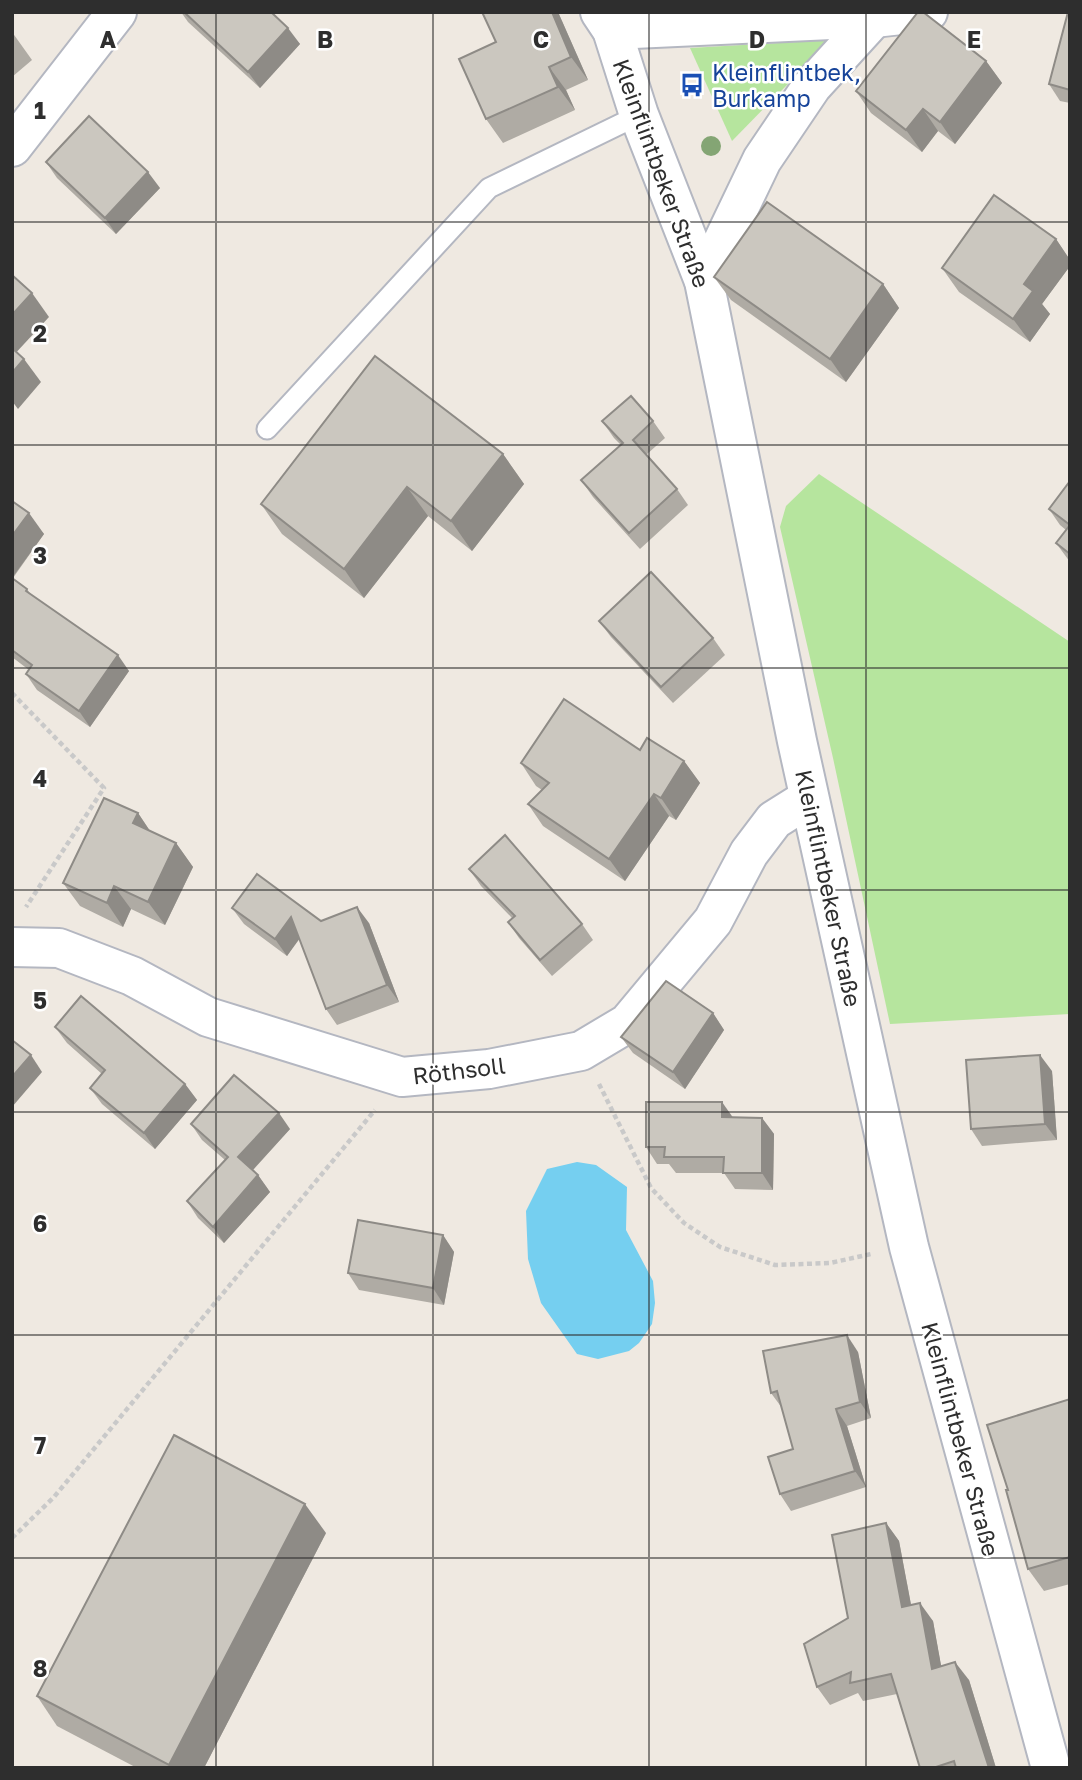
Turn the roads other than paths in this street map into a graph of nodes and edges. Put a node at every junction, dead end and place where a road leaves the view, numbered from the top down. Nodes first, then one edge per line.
1 (117, 12) edge
2 (928, 12) edge
3 (874, 19) junction
4 (606, 21) edge
5 (639, 116) junction
6 (12, 147) edge
7 (704, 281) junction
8 (267, 429) dead end
9 (809, 797) junction
10 (16, 932) edge
11 (1051, 1768) edge

1 - 6 street
2 - 3 street
3 - 4 street
3 - 7 street
4 - 5 street, Kleinflintbeker Straße
5 - 7 street, Kleinflintbeker Straße
5 - 8 lane
7 - 9 street, Kleinflintbeker Straße
9 - 10 street, Röthsoll
9 - 11 street, Kleinflintbeker Straße

